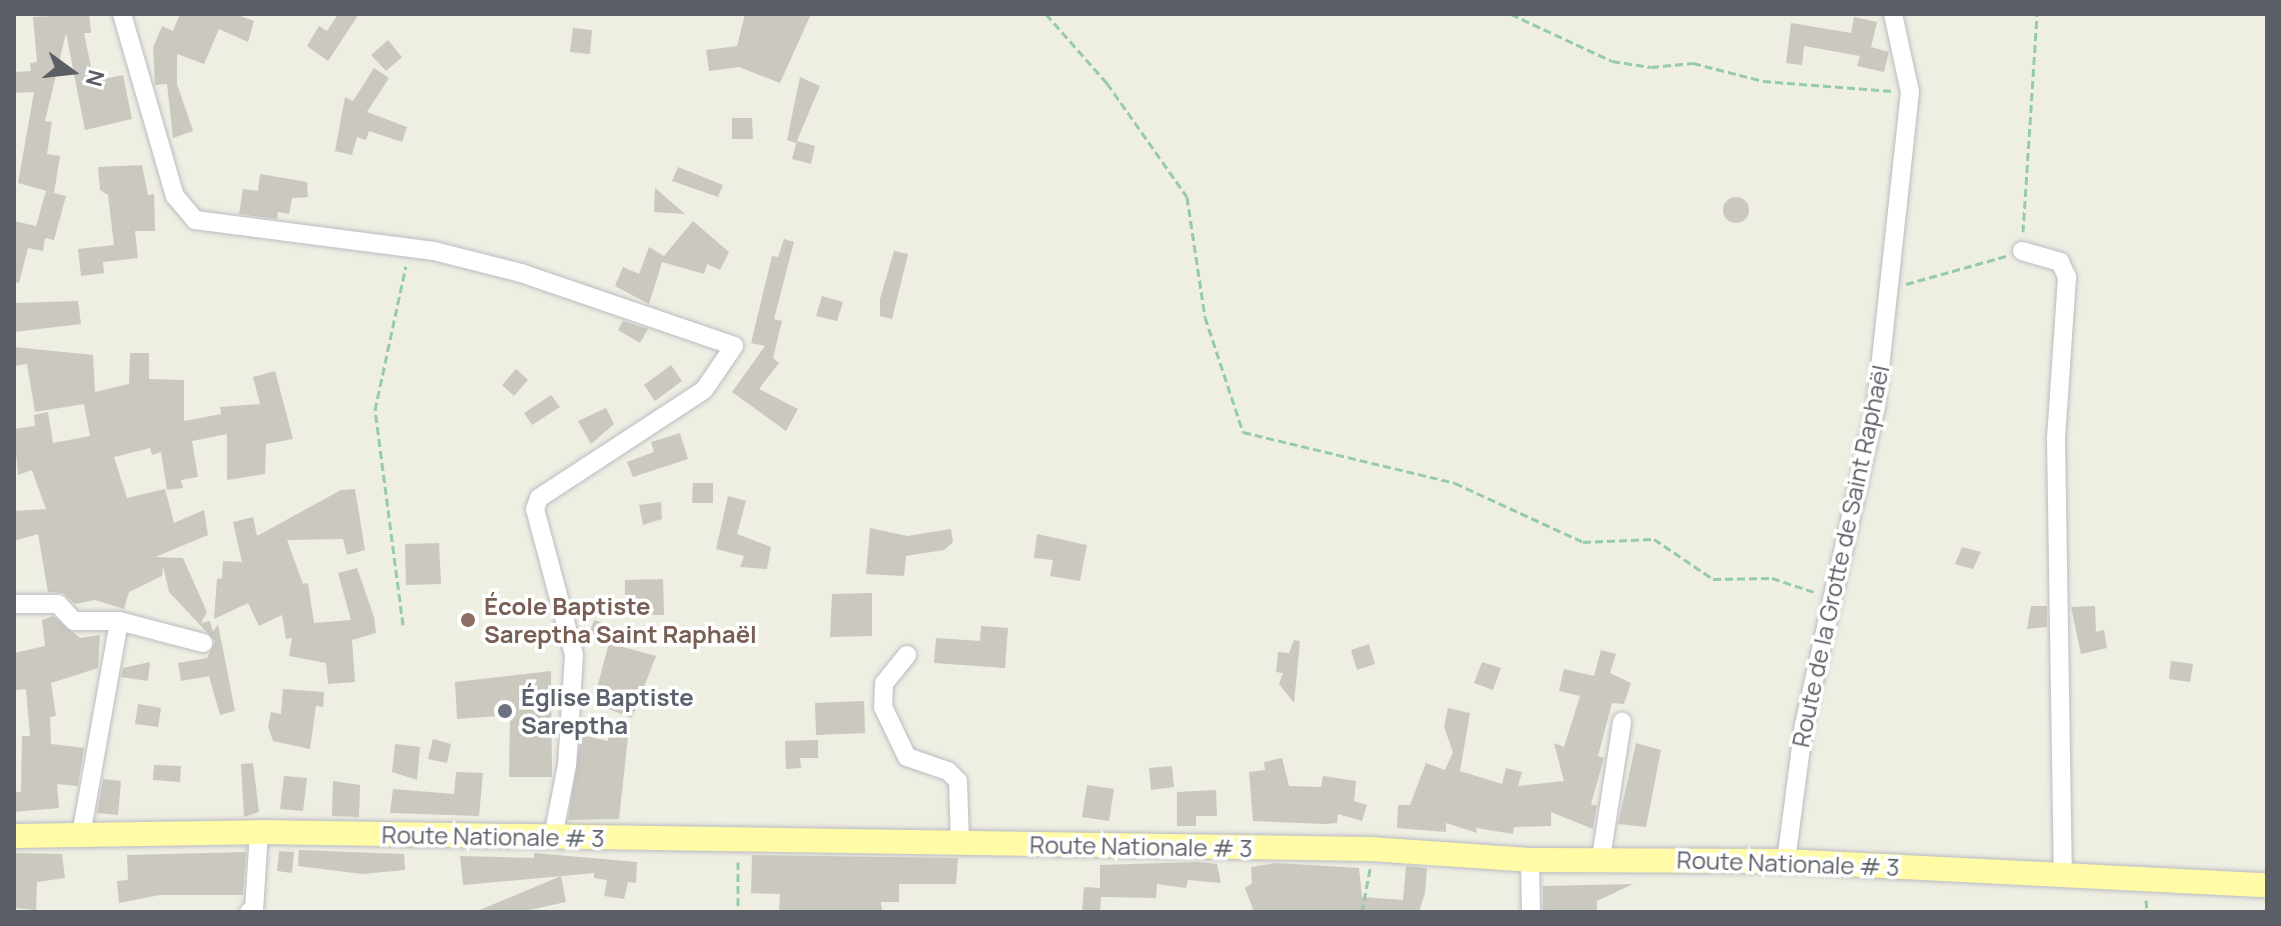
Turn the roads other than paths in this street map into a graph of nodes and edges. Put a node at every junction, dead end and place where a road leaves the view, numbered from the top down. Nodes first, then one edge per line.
1 (122, 14) edge
2 (1893, 14) edge
3 (2022, 251) road end
4 (14, 604) edge
5 (119, 621) junction
6 (203, 643) dead end
7 (907, 655) dead end
8 (1622, 722) dead end
9 (259, 832) junction
10 (81, 835) junction
11 (14, 836) edge
12 (553, 837) junction
13 (960, 842) junction
14 (1601, 858) junction
15 (1530, 860) junction
16 (1786, 861) junction
17 (2063, 877) junction
18 (2267, 885) edge
19 (249, 912) edge
20 (1531, 912) edge

1 - 12 street
2 - 16 street, Route de la Grotte de Saint Raphaël
3 - 17 street
4 - 5 street
5 - 6 street
5 - 10 street
7 - 13 street
8 - 14 street
9 - 10 main road, Route Nationale # 3
9 - 12 main road, Route Nationale # 3
9 - 19 street
10 - 11 main road, Route Nationale # 3
12 - 13 main road, Route Nationale # 3
13 - 15 main road, Route Nationale # 3
14 - 15 main road, Route Nationale # 3
14 - 16 main road, Route Nationale # 3
15 - 20 street
16 - 17 main road, Route Nationale # 3
17 - 18 main road, Route Nationale # 3

